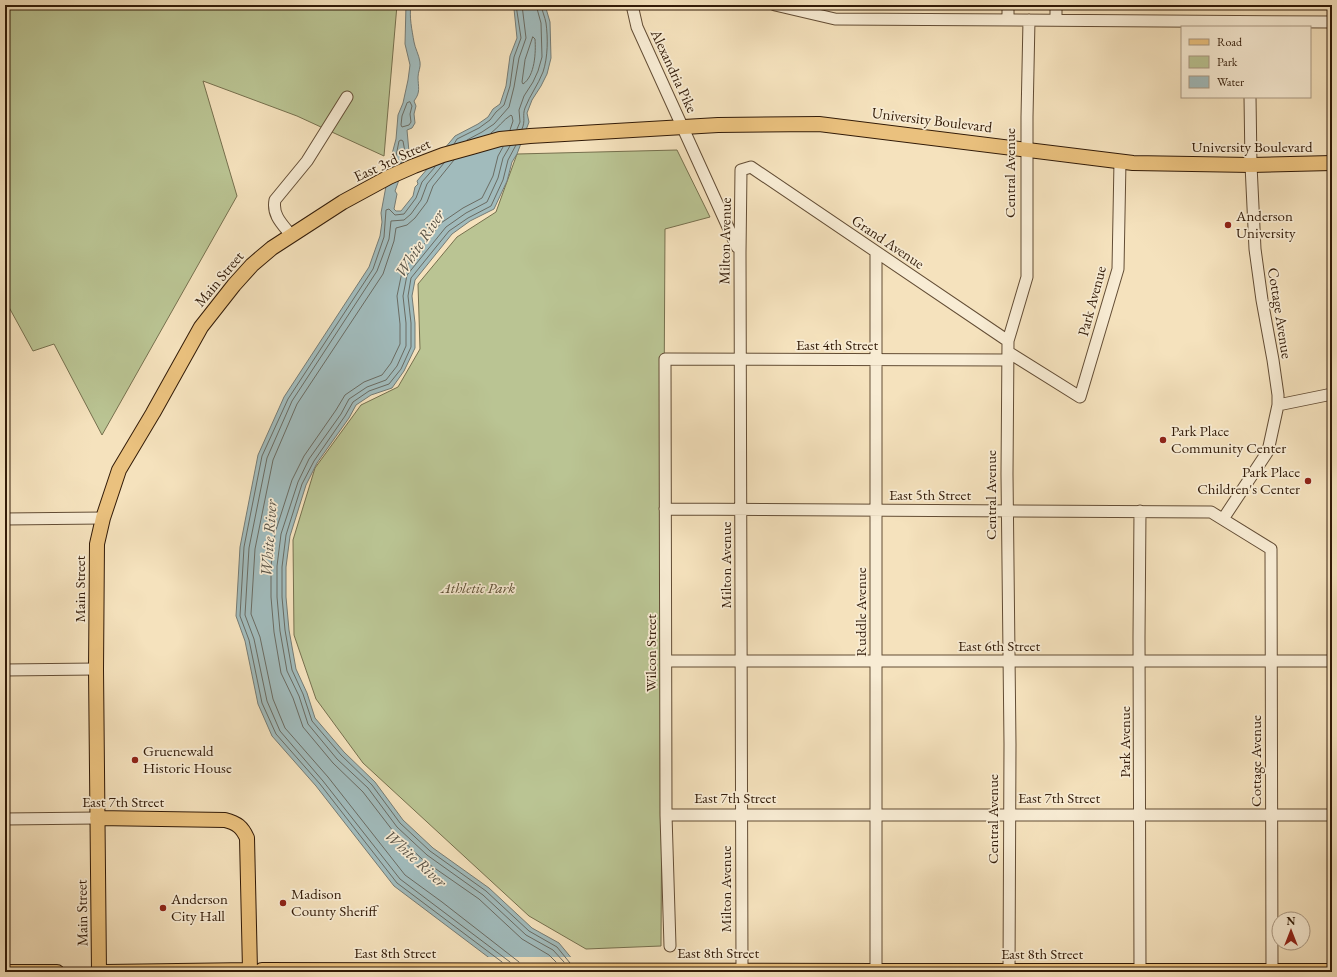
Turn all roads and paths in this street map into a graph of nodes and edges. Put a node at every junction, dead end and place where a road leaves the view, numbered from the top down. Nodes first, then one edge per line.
1 (632, 5) edge
2 (775, 5) edge
3 (1008, 5) edge
4 (1056, 5) edge
5 (1008, 20) junction
6 (1029, 20) junction
7 (1056, 20) junction
8 (1332, 22) edge
9 (1251, 24) edge
10 (347, 97) dead end
11 (1250, 98) edge
12 (683, 126) junction
13 (551, 134) joint
14 (1027, 150) junction
15 (1120, 162) junction
16 (1332, 164) edge
17 (1251, 165) junction
18 (751, 167) joint
19 (291, 235) junction
20 (876, 252) junction
21 (740, 253) junction
22 (263, 255) joint
23 (1008, 341) junction
24 (1008, 356) junction
25 (665, 360) joint
26 (740, 360) junction
27 (876, 360) junction
28 (1332, 394) edge
29 (1278, 405) junction
30 (665, 509) junction
31 (740, 509) junction
32 (876, 510) junction
33 (1007, 510) junction
34 (1140, 511) junction
35 (103, 518) junction
36 (5, 519) edge
37 (1223, 519) junction
38 (1271, 549) joint
39 (666, 661) junction
40 (741, 661) junction
41 (876, 661) junction
42 (1009, 661) junction
43 (1139, 661) junction
44 (1271, 661) junction
45 (1332, 662) edge
46 (96, 669) junction
47 (5, 670) edge
48 (666, 815) junction
49 (741, 815) junction
50 (876, 815) junction
51 (1010, 815) junction
52 (1140, 815) junction
53 (1271, 815) junction
54 (1332, 815) edge
55 (97, 818) junction
56 (5, 819) edge
57 (670, 946) dead end
58 (254, 970) edge
59 (742, 970) junction
60 (1272, 971) edge
61 (1332, 971) edge
62 (5, 972) edge
63 (57, 972) edge
64 (99, 972) edge
65 (105, 972) edge
66 (876, 972) edge
67 (1009, 972) edge
68 (1140, 972) edge

1 - 12 street, Alexandria Pike
2 - 5 street
3 - 5 street
4 - 7 street
5 - 6 street
6 - 7 street
6 - 14 street, Central Avenue
7 - 9 street
8 - 9 street
10 - 19 street
11 - 17 street, Cottage Avenue
12 - 13 main road, University Boulevard
12 - 14 main road, University Boulevard
12 - 21 street, Alexandria Pike
13 - 19 main road, East 3rd Street
14 - 15 main road, University Boulevard
14 - 23 street, Central Avenue
15 - 17 main road, University Boulevard
15 - 24 street, Park Avenue
16 - 17 main road, University Boulevard
17 - 29 street, Cottage Avenue
18 - 20 street, Grand Avenue
18 - 21 street, Milton Avenue
19 - 22 main road, East 3rd Street
20 - 23 street, Grand Avenue
20 - 27 street, Ruddle Avenue
21 - 26 street, Milton Avenue
22 - 35 main road, Main Street
23 - 24 street, Central Avenue
24 - 27 street, East 4th Street
24 - 33 street, Central Avenue
25 - 26 street, East 4th Street
25 - 30 street, Wilcon Street
26 - 27 street, East 4th Street
26 - 31 street, Milton Avenue
27 - 32 street, Ruddle Avenue
28 - 29 street
29 - 37 street, Cottage Avenue
30 - 31 street, East 5th Street
30 - 39 street, Wilcon Street
31 - 32 street, East 5th Street
31 - 40 street, Milton Avenue
32 - 33 street, East 5th Street
32 - 41 street, Ruddle Avenue
33 - 34 street, East 5th Street
33 - 42 street, Central Avenue
34 - 37 street, East 5th Street
34 - 43 street, Park Avenue
35 - 36 street
35 - 46 main road, Main Street
37 - 38 street, East 5th Street
38 - 44 street, Cottage Avenue
39 - 40 street, East 6th Street
39 - 48 street, Wilcon Street
40 - 41 street, East 6th Street
40 - 49 street, Milton Avenue
41 - 42 street, East 6th Street
41 - 50 street, Ruddle Avenue
42 - 43 street, East 6th Street
42 - 51 street, Central Avenue
43 - 44 street, East 6th Street
43 - 52 street, Park Avenue
44 - 45 street, East 6th Street
44 - 53 street, Cottage Avenue
46 - 47 street
46 - 55 main road, Main Street
48 - 49 street, East 7th Street
48 - 57 street, Wilcon Street
49 - 50 street, East 7th Street
49 - 59 street, Milton Avenue
50 - 51 street, East 7th Street
50 - 66 street, Ruddle Avenue
51 - 52 street, East 7th Street
51 - 67 street, Central Avenue
52 - 53 street, East 7th Street
52 - 68 street, Park Avenue
53 - 54 street, East 7th Street
53 - 60 street, Cottage Avenue
55 - 56 street, East 7th Street
55 - 58 main road, East 7th Street
55 - 64 main road, Main Street
58 - 59 main road, East 8th Street
58 - 65 main road, East 8th Street
59 - 66 main road, East 8th Street
60 - 61 main road, East 8th Street
60 - 68 main road, East 8th Street
62 - 63 main road
66 - 67 main road, East 8th Street
67 - 68 main road, East 8th Street

